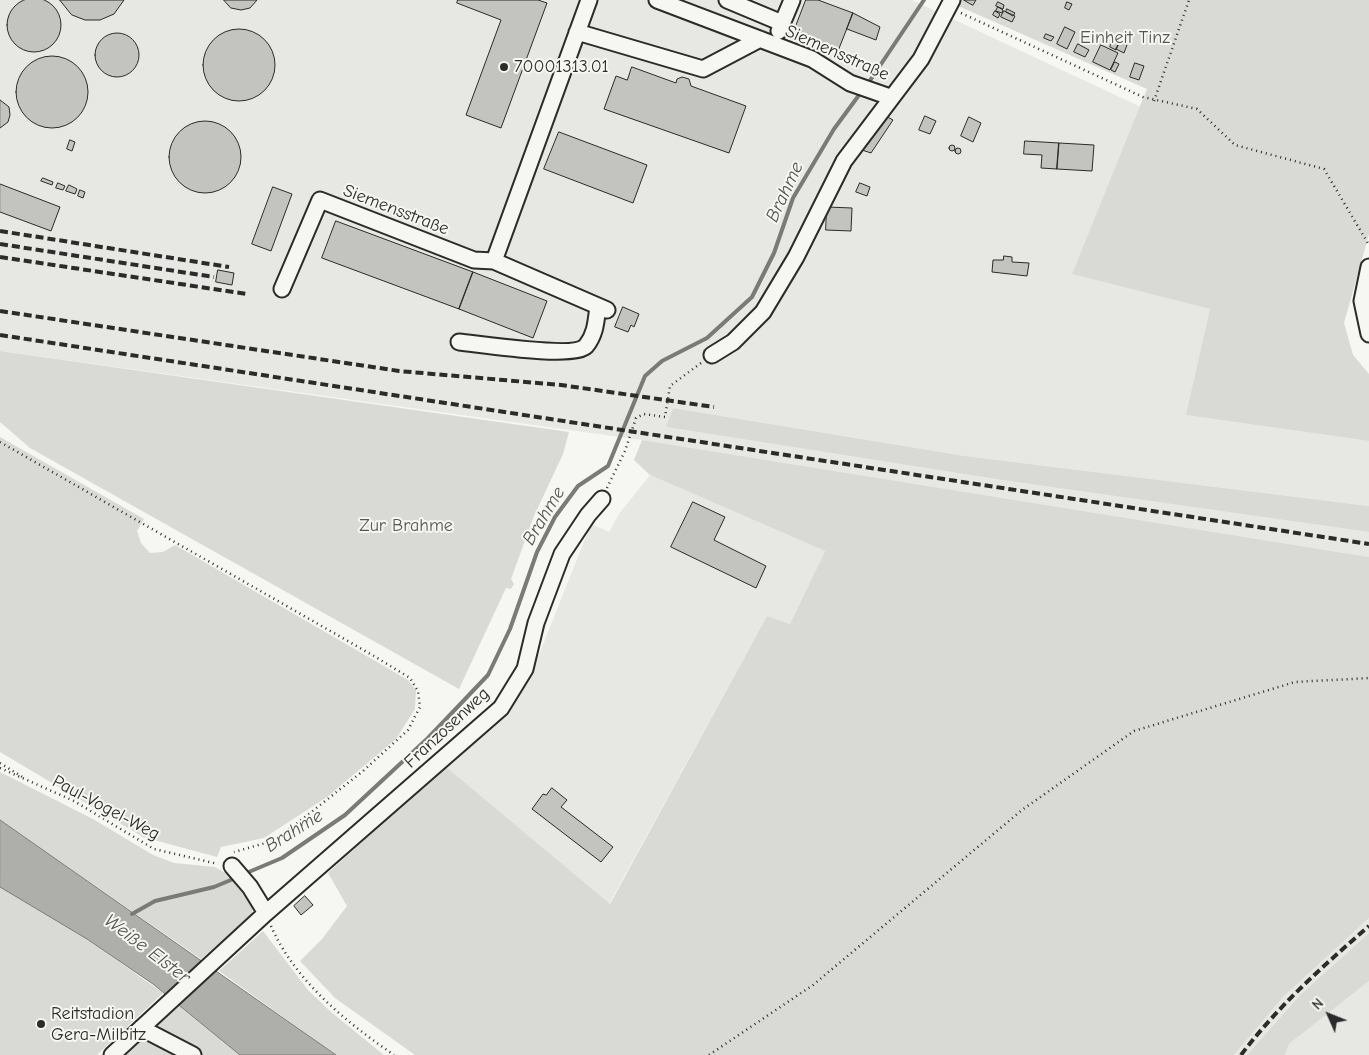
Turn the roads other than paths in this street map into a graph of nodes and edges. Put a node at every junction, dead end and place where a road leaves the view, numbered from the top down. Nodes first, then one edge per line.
1 (589, 0) edge
2 (728, 0) edge
3 (792, 0) edge
4 (663, 1) edge
5 (950, 4) edge
6 (782, 23) junction
7 (577, 32) junction
8 (766, 42) junction
9 (885, 96) junction
10 (494, 261) junction
11 (1369, 267) edge
12 (282, 289) dead end
13 (1369, 334) edge
14 (459, 342) dead end
15 (712, 355) road end
16 (602, 498) road end
17 (232, 866) road end
18 (266, 913) junction
19 (141, 1028) junction
20 (112, 1055) edge
21 (193, 1055) edge

1 - 7 street
2 - 6 street
3 - 6 street
4 - 8 street, Siemensstraße
5 - 9 street
6 - 8 street
7 - 8 street
7 - 10 street
8 - 9 street, Siemensstraße
9 - 15 street
10 - 12 street, Siemensstraße
10 - 14 street, Siemensstraße
11 - 13 street
16 - 18 street, Franzosenweg
17 - 18 street
18 - 19 street, Franzosenweg
19 - 20 street, Franzosenweg
19 - 21 street

